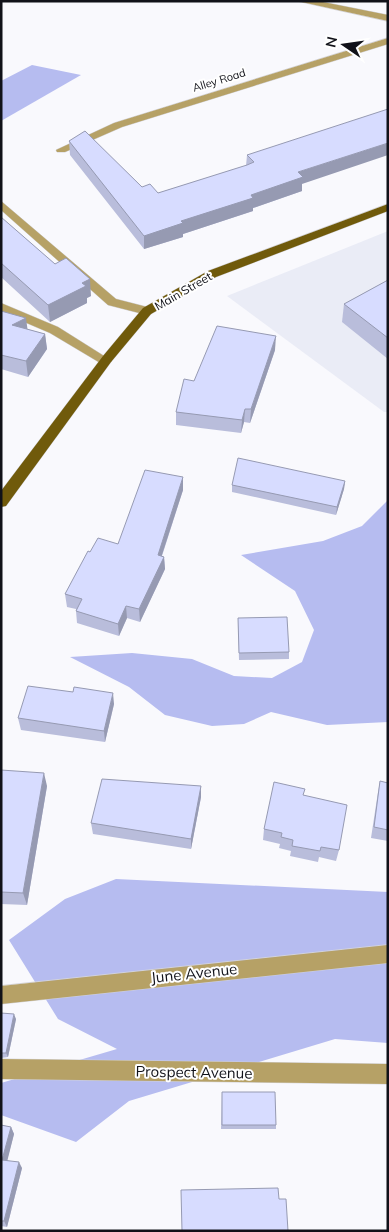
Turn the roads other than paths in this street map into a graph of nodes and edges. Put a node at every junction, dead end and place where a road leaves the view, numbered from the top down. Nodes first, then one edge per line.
1 (302, 1) edge
2 (339, 4) edge
3 (388, 18) edge
4 (388, 41) edge
5 (61, 150) dead end
6 (1, 204) edge
7 (388, 207) edge
8 (1, 307) edge
9 (147, 311) junction
10 (106, 361) junction
11 (1, 502) edge
12 (388, 954) edge
13 (1, 995) edge
14 (1, 1069) edge
15 (388, 1074) edge

1 - 2 street
2 - 3 street
4 - 5 street, Alley Road
6 - 9 street
7 - 9 main road, Main Street
8 - 10 street
9 - 10 main road, Main Street
10 - 11 main road, Main Street
12 - 13 street, June Avenue
14 - 15 street, Prospect Avenue

